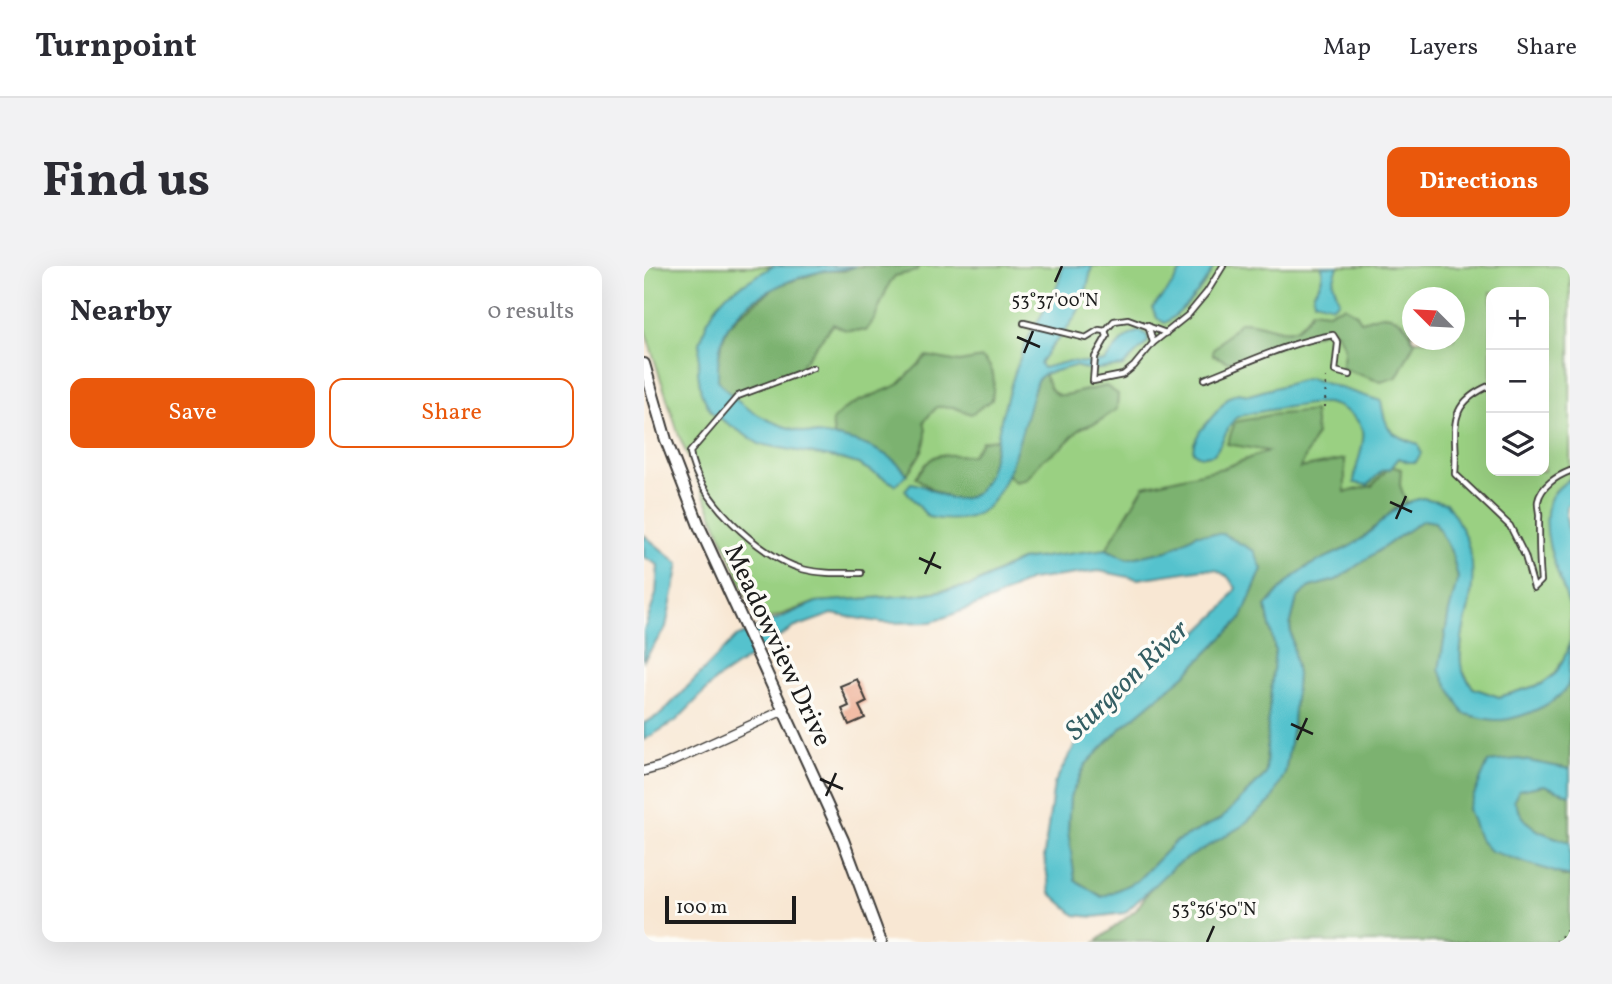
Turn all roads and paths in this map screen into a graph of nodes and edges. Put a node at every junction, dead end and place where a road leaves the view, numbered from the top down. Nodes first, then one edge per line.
1 (1223, 266) edge
2 (1024, 323) dead end
3 (1148, 325) junction
4 (1105, 331) junction
5 (1167, 333) junction
6 (1153, 343) junction
7 (644, 364) edge
8 (813, 368) dead end
9 (1350, 375) dead end
10 (1326, 376) dead end
11 (1205, 379) dead end
12 (1486, 388) edge
13 (1325, 407) dead end
14 (1570, 471) edge
15 (861, 573) dead end
16 (784, 710) junction
17 (644, 771) edge
18 (1570, 927) edge
19 (881, 942) edge
20 (1556, 942) edge

1 - 5 lane
2 - 4 lane
3 - 4 lane
3 - 5 lane
3 - 6 lane
4 - 6 lane
5 - 6 lane
7 - 16 street, Meadowview Drive
8 - 15 lane
9 - 11 lane
10 - 13 path
12 - 14 lane
16 - 17 street
16 - 19 street, Meadowview Drive
18 - 20 path

